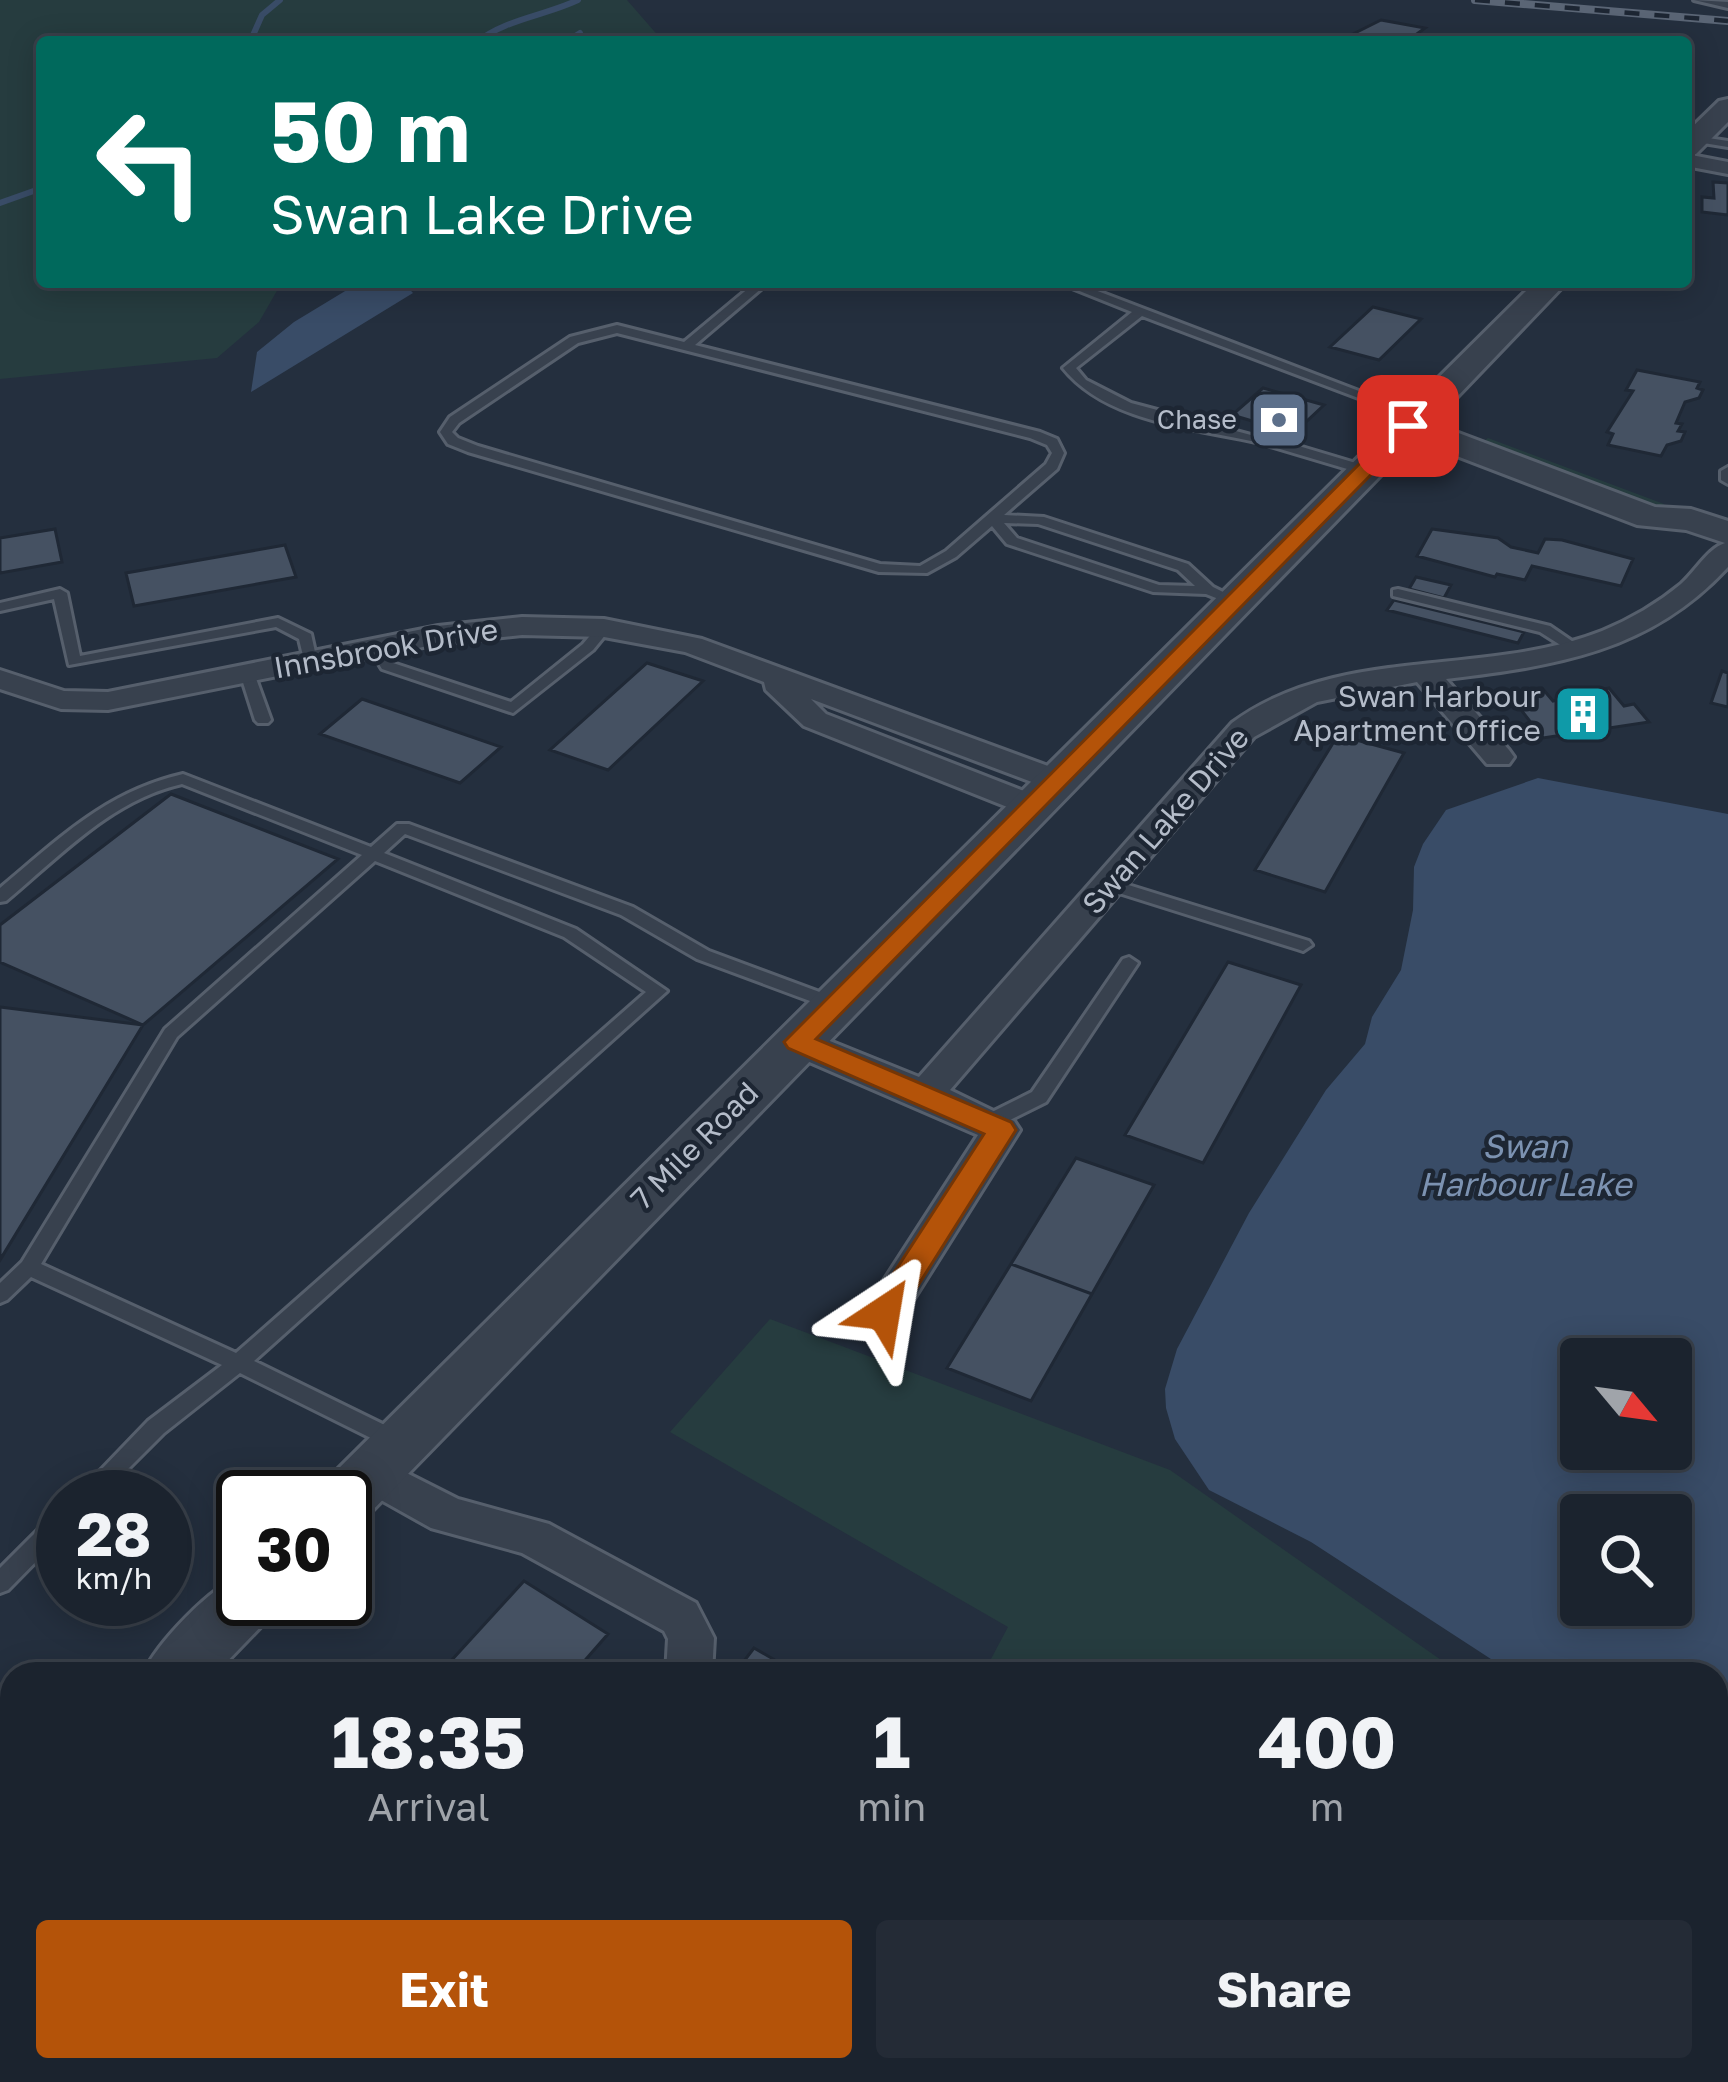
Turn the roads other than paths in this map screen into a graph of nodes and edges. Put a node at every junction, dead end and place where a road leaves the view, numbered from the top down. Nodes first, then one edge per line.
1 (1699, 0) edge
2 (1728, 4) edge
3 (1728, 107) edge
4 (1728, 144) edge
5 (1692, 146) edge
6 (1692, 149) edge
7 (1692, 150) edge
8 (1728, 168) edge
9 (756, 288) edge
10 (1080, 288) edge
11 (1546, 288) edge
12 (1141, 310) junction
13 (688, 345) junction
14 (1417, 417) junction
15 (1256, 438) dead end
16 (1272, 442) dead end
17 (1364, 470) junction
18 (993, 519) junction
19 (1728, 537) edge
20 (1398, 592) dead end
21 (1222, 596) junction
22 (0, 607) edge
23 (604, 628) junction
24 (376, 648) junction
25 (1578, 650) junction
26 (310, 661) junction
27 (1424, 672) junction
28 (247, 673) junction
29 (0, 680) edge
30 (262, 720) dead end
31 (1498, 757) dead end
32 (1044, 792) junction
33 (374, 854) junction
34 (1109, 884) junction
35 (0, 897) edge
36 (1303, 945) dead end
37 (1129, 963) dead end
38 (816, 1023) junction
39 (925, 1094) junction
40 (987, 1123) junction
41 (29, 1267) junction
42 (0, 1295) edge
43 (884, 1313) dead end
44 (236, 1365) junction
45 (113, 1470) edge
46 (373, 1472) edge
47 (36, 1547) edge
48 (0, 1583) edge
49 (221, 1626) edge
50 (186, 1662) edge
51 (689, 1662) edge

1 - 2 lane
3 - 5 street
4 - 6 lane
7 - 8 street
9 - 13 lane
10 - 12 lane
11 - 14 street, 7 Mile Road
12 - 14 lane
12 - 15 lane
13 - 18 lane
13 - 18 lane
14 - 17 street, 7 Mile Road
14 - 19 street
16 - 17 lane
17 - 21 street, 7 Mile Road
18 - 21 lane
18 - 21 lane
19 - 25 street, Swan Lake Drive
20 - 25 lane
21 - 32 street, 7 Mile Road
22 - 26 lane
23 - 24 street, Innsbrook Drive
23 - 24 lane
23 - 32 street, Innsbrook Drive
24 - 26 street, Innsbrook Drive
25 - 27 street, Swan Lake Drive
26 - 28 street, Innsbrook Drive
27 - 31 street
27 - 34 street, Swan Lake Drive
28 - 29 street, Innsbrook Drive
28 - 30 lane
32 - 38 street, 7 Mile Road
33 - 35 lane
33 - 38 lane
33 - 41 lane
33 - 44 lane
34 - 36 lane
34 - 39 street, Swan Lake Drive
37 - 40 lane
38 - 39 street
38 - 46 street, 7 Mile Road
39 - 40 street
40 - 43 street
41 - 42 lane
41 - 44 lane
44 - 45 lane
44 - 46 lane
46 - 51 street
47 - 48 lane
49 - 50 street

